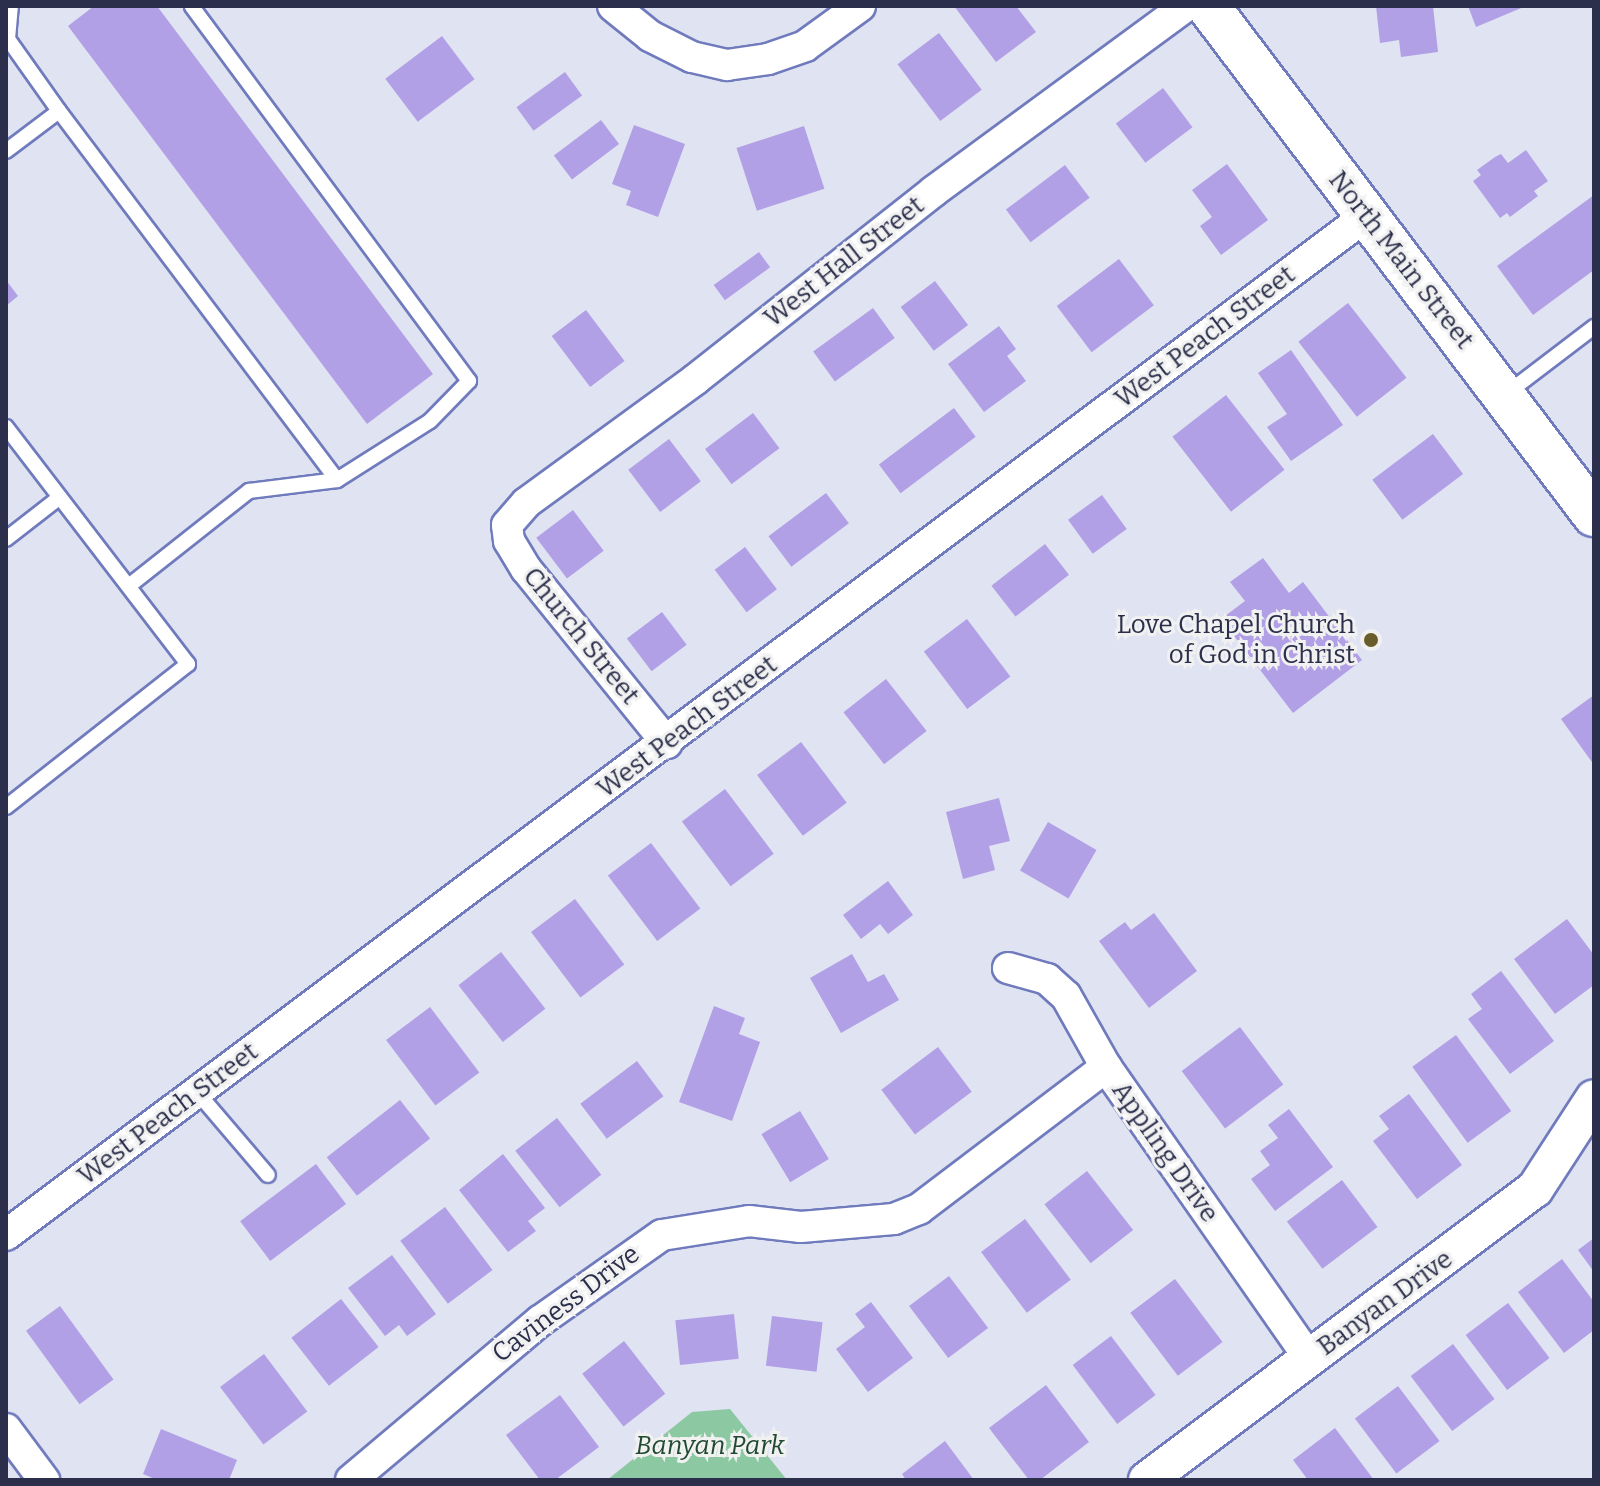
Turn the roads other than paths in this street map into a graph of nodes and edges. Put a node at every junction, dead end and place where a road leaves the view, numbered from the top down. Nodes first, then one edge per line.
1 (11, 6) edge
2 (192, 6) edge
3 (613, 6) edge
4 (860, 6) edge
5 (1186, 6) edge
6 (1208, 6) edge
7 (59, 111) junction
8 (6, 151) edge
9 (1366, 216) junction
10 (1594, 327) edge
11 (1505, 394) junction
12 (6, 427) edge
13 (337, 480) junction
14 (60, 497) junction
15 (1594, 515) edge
16 (507, 525) joint
17 (6, 539) edge
18 (130, 585) junction
19 (667, 743) junction
20 (6, 807) edge
21 (1008, 968) dead end
22 (1106, 1067) junction
23 (197, 1092) junction
24 (1594, 1098) edge
25 (268, 1175) dead end
26 (6, 1235) edge
27 (1309, 1358) junction
28 (6, 1429) edge
29 (44, 1480) edge
30 (351, 1480) edge
31 (1147, 1480) edge

1 - 7 lane
2 - 13 lane
3 - 4 street
5 - 16 street, West Hall Street
6 - 9 main road, North Main Street
7 - 8 lane
7 - 13 lane
9 - 11 main road, North Main Street
9 - 19 street, West Peach Street
10 - 11 lane
11 - 15 main road, North Main Street
12 - 14 lane
13 - 18 lane
14 - 17 lane
14 - 18 lane
16 - 19 street, Church Street
18 - 20 lane
19 - 23 street, West Peach Street
21 - 22 street, Appling Drive
22 - 27 street, Appling Drive
22 - 30 street, Caviness Drive
23 - 25 lane
23 - 26 street, West Peach Street
24 - 27 street, Banyan Drive
27 - 31 street, Banyan Drive
28 - 29 street

